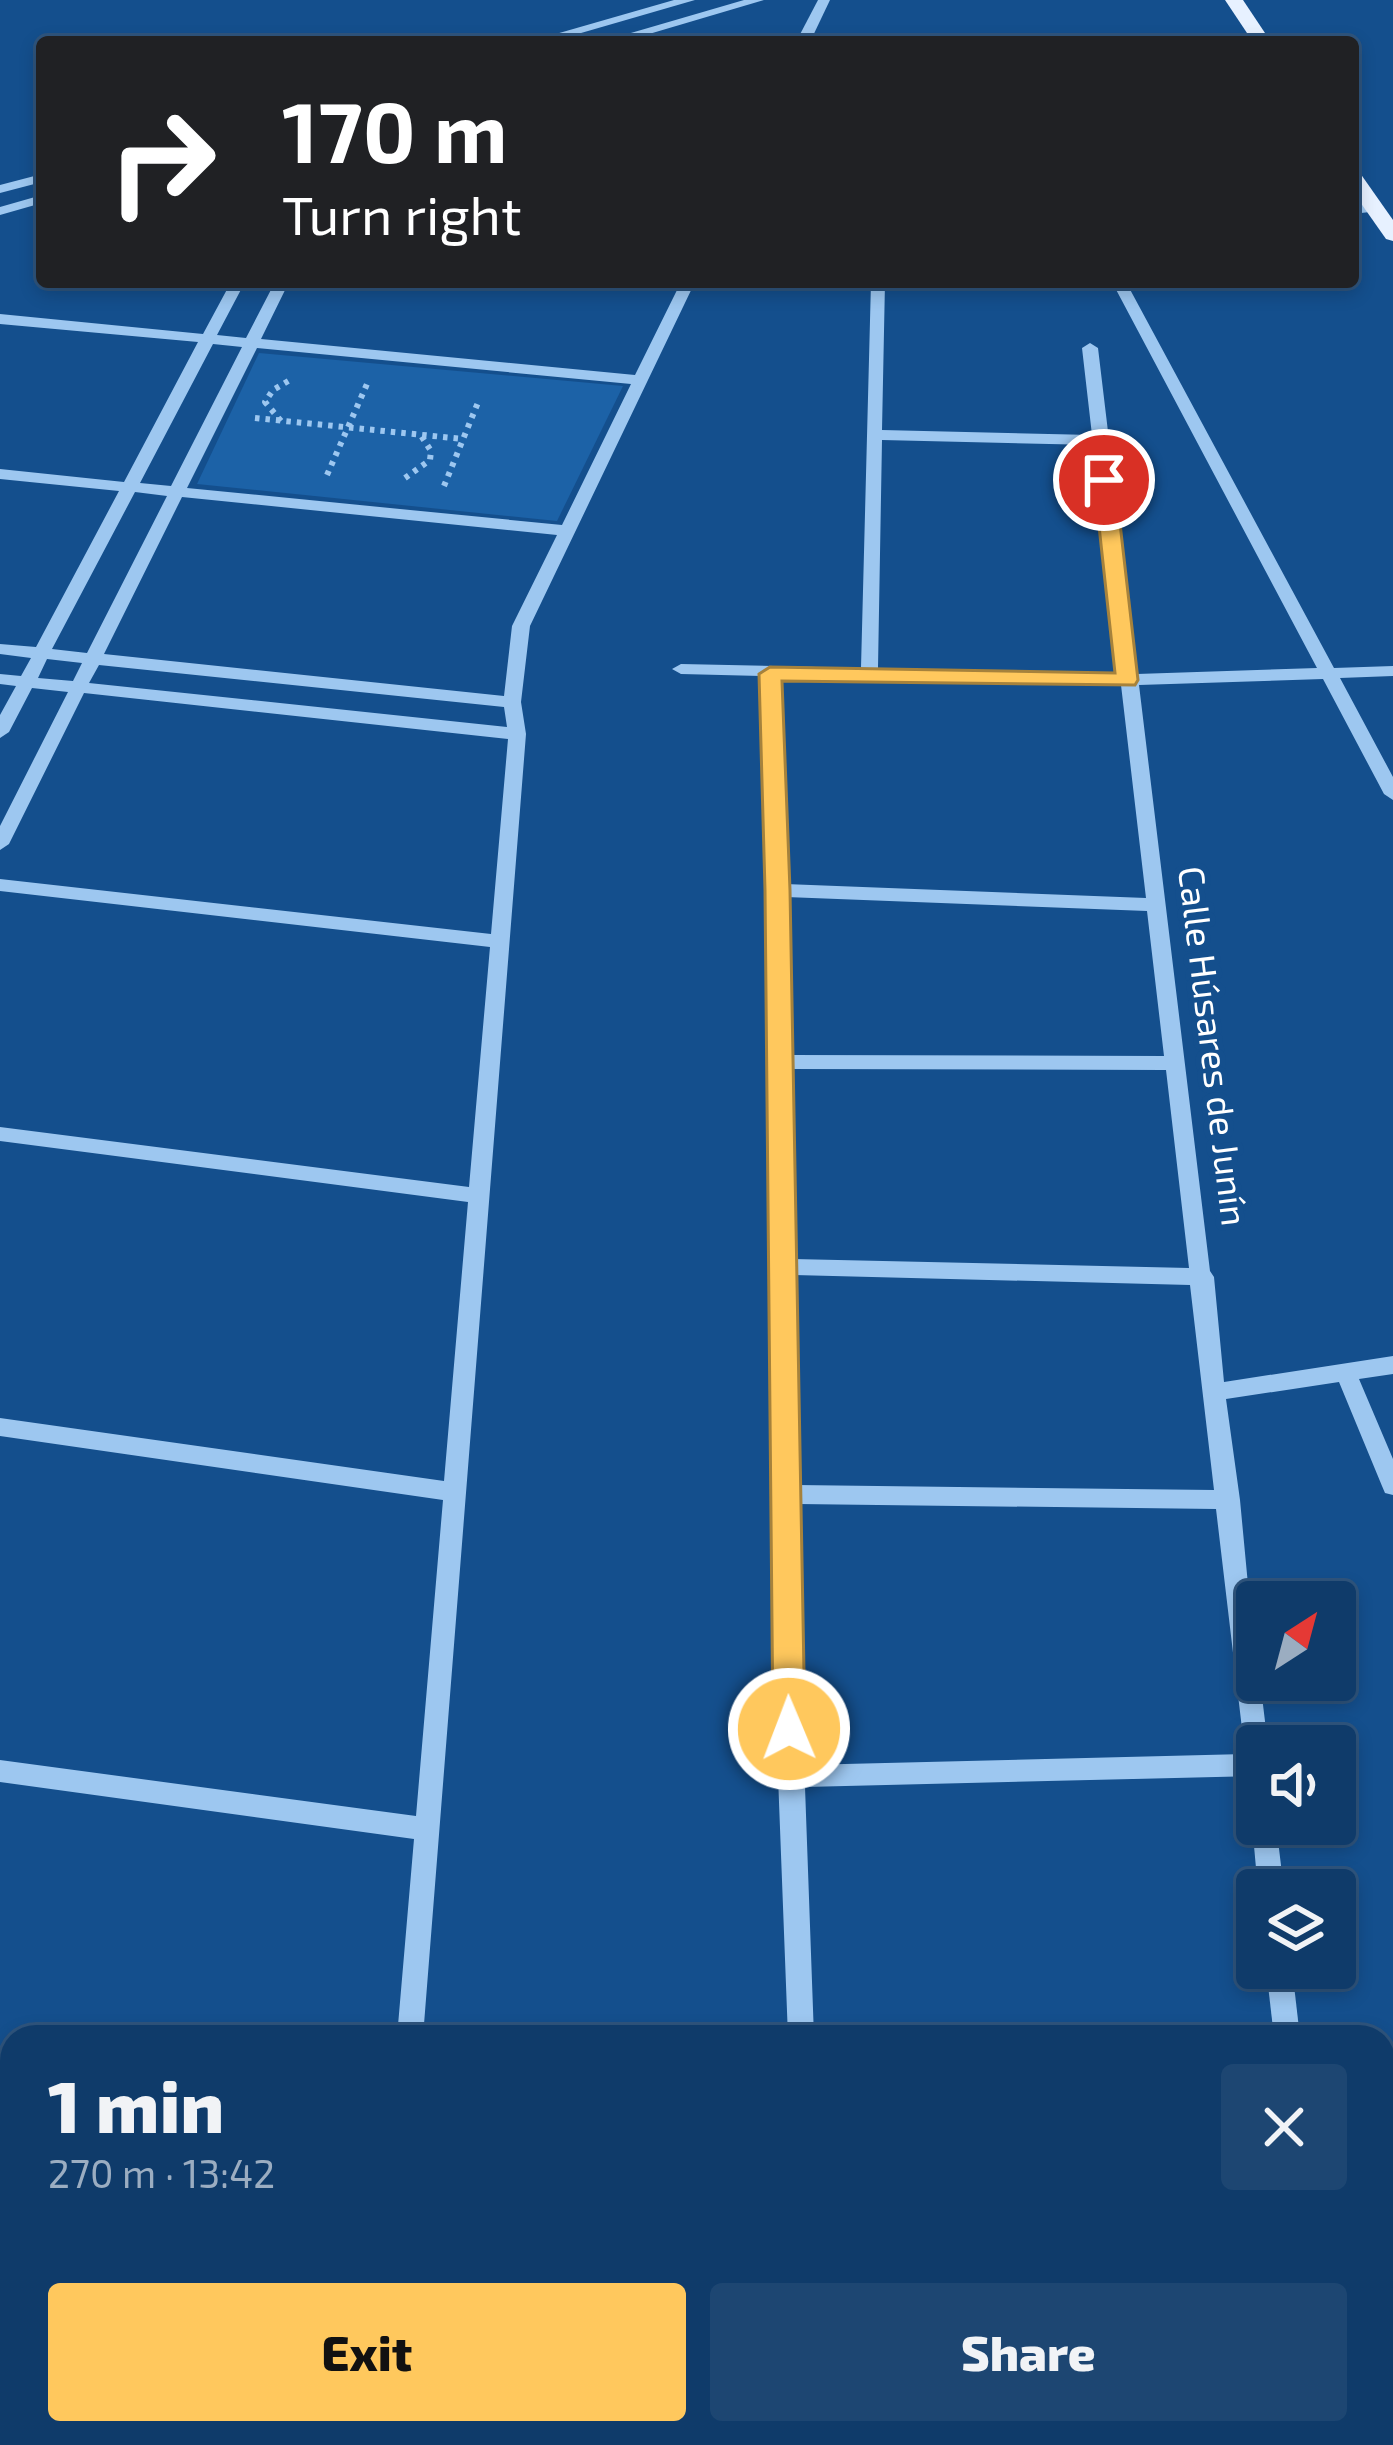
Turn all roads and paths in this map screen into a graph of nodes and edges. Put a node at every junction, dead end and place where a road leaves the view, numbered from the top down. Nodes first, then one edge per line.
1 (689, 0) edge
2 (758, 0) edge
3 (824, 0) edge
4 (1234, 0) edge
5 (557, 36) edge
6 (629, 36) edge
7 (806, 36) edge
8 (1258, 36) edge
9 (36, 180) edge
10 (0, 189) edge
11 (36, 201) edge
12 (1363, 209) edge
13 (0, 211) edge
14 (1393, 235) edge
15 (235, 288) edge
16 (279, 288) edge
17 (685, 288) edge
18 (878, 288) edge
19 (1122, 288) edge
20 (0, 319) edge
21 (208, 340) junction
22 (251, 344) junction
23 (1090, 348) dead end
24 (376, 367) dead end
25 (641, 380) junction
26 (482, 392) dead end
27 (236, 416) dead end
28 (348, 428) junction
29 (874, 435) junction
30 (463, 439) junction
31 (1100, 440) junction
32 (0, 474) edge
33 (130, 488) junction
34 (320, 491) dead end
35 (177, 493) junction
36 (436, 504) dead end
37 (568, 531) junction
38 (0, 649) edge
39 (42, 653) junction
40 (94, 658) junction
41 (681, 670) dead end
42 (1393, 671) edge
43 (770, 674) junction
44 (869, 676) junction
45 (1334, 676) junction
46 (0, 680) edge
47 (1127, 680) junction
48 (26, 682) junction
49 (80, 688) junction
50 (512, 702) junction
51 (0, 732) edge
52 (517, 734) junction
53 (1393, 794) edge
54 (0, 844) edge
55 (0, 885) edge
56 (778, 890) junction
57 (1156, 904) junction
58 (501, 942) junction
59 (779, 1062) junction
60 (1175, 1063) junction
61 (0, 1134) edge
62 (478, 1196) junction
63 (782, 1267) junction
64 (1203, 1277) junction
65 (1393, 1365) edge
66 (1345, 1371) junction
67 (1217, 1392) junction
68 (0, 1427) edge
69 (1393, 1486) edge
70 (454, 1492) junction
71 (784, 1494) junction
72 (1229, 1500) junction
73 (1254, 1725) edge
74 (1236, 1765) edge
75 (0, 1771) edge
76 (790, 1776) junction
77 (425, 1829) junction
78 (1282, 1989) edge
79 (411, 2025) edge
80 (800, 2025) edge
81 (1286, 2025) edge

1 - 5 street
2 - 6 street
3 - 7 street
4 - 8 main road
9 - 10 street
11 - 13 street
12 - 14 main road
15 - 21 street
16 - 22 street
17 - 25 street
18 - 29 street
19 - 45 street
20 - 21 street
21 - 22 street
21 - 33 street
22 - 25 street
22 - 35 street
23 - 31 street, Calle Húsares de Junín
24 - 28 path
25 - 37 street
26 - 30 path
27 - 28 path
28 - 30 path
28 - 34 path
29 - 31 street
29 - 44 street
30 - 36 path
31 - 47 street, Calle Húsares de Junín
32 - 33 street
33 - 35 street
33 - 39 street
35 - 37 street
35 - 40 street
37 - 50 street
38 - 39 street
39 - 40 street
39 - 48 street
40 - 49 street
40 - 50 street
41 - 43 street
42 - 45 street
43 - 44 street
43 - 56 street
44 - 47 street
45 - 47 street
45 - 53 street
46 - 48 street
47 - 57 street, Calle Húsares de Junín
48 - 49 street
48 - 51 street
49 - 52 street
49 - 54 street
50 - 52 street
52 - 58 street
55 - 58 street
56 - 57 street
56 - 59 street
57 - 60 street, Calle Húsares de Junín
58 - 62 street
59 - 60 street
59 - 63 street
60 - 64 street, Calle Húsares de Junín
61 - 62 street
62 - 70 street
63 - 64 street
63 - 71 street
64 - 67 street, Calle Húsares de Junín
65 - 66 street
66 - 67 street
66 - 69 street
67 - 72 street, Calle Húsares de Junín
68 - 70 street
70 - 77 street
71 - 72 street
71 - 76 street
72 - 73 street, Calle Húsares de Junín
74 - 76 street
75 - 77 street
76 - 80 street
77 - 79 street
78 - 81 street

